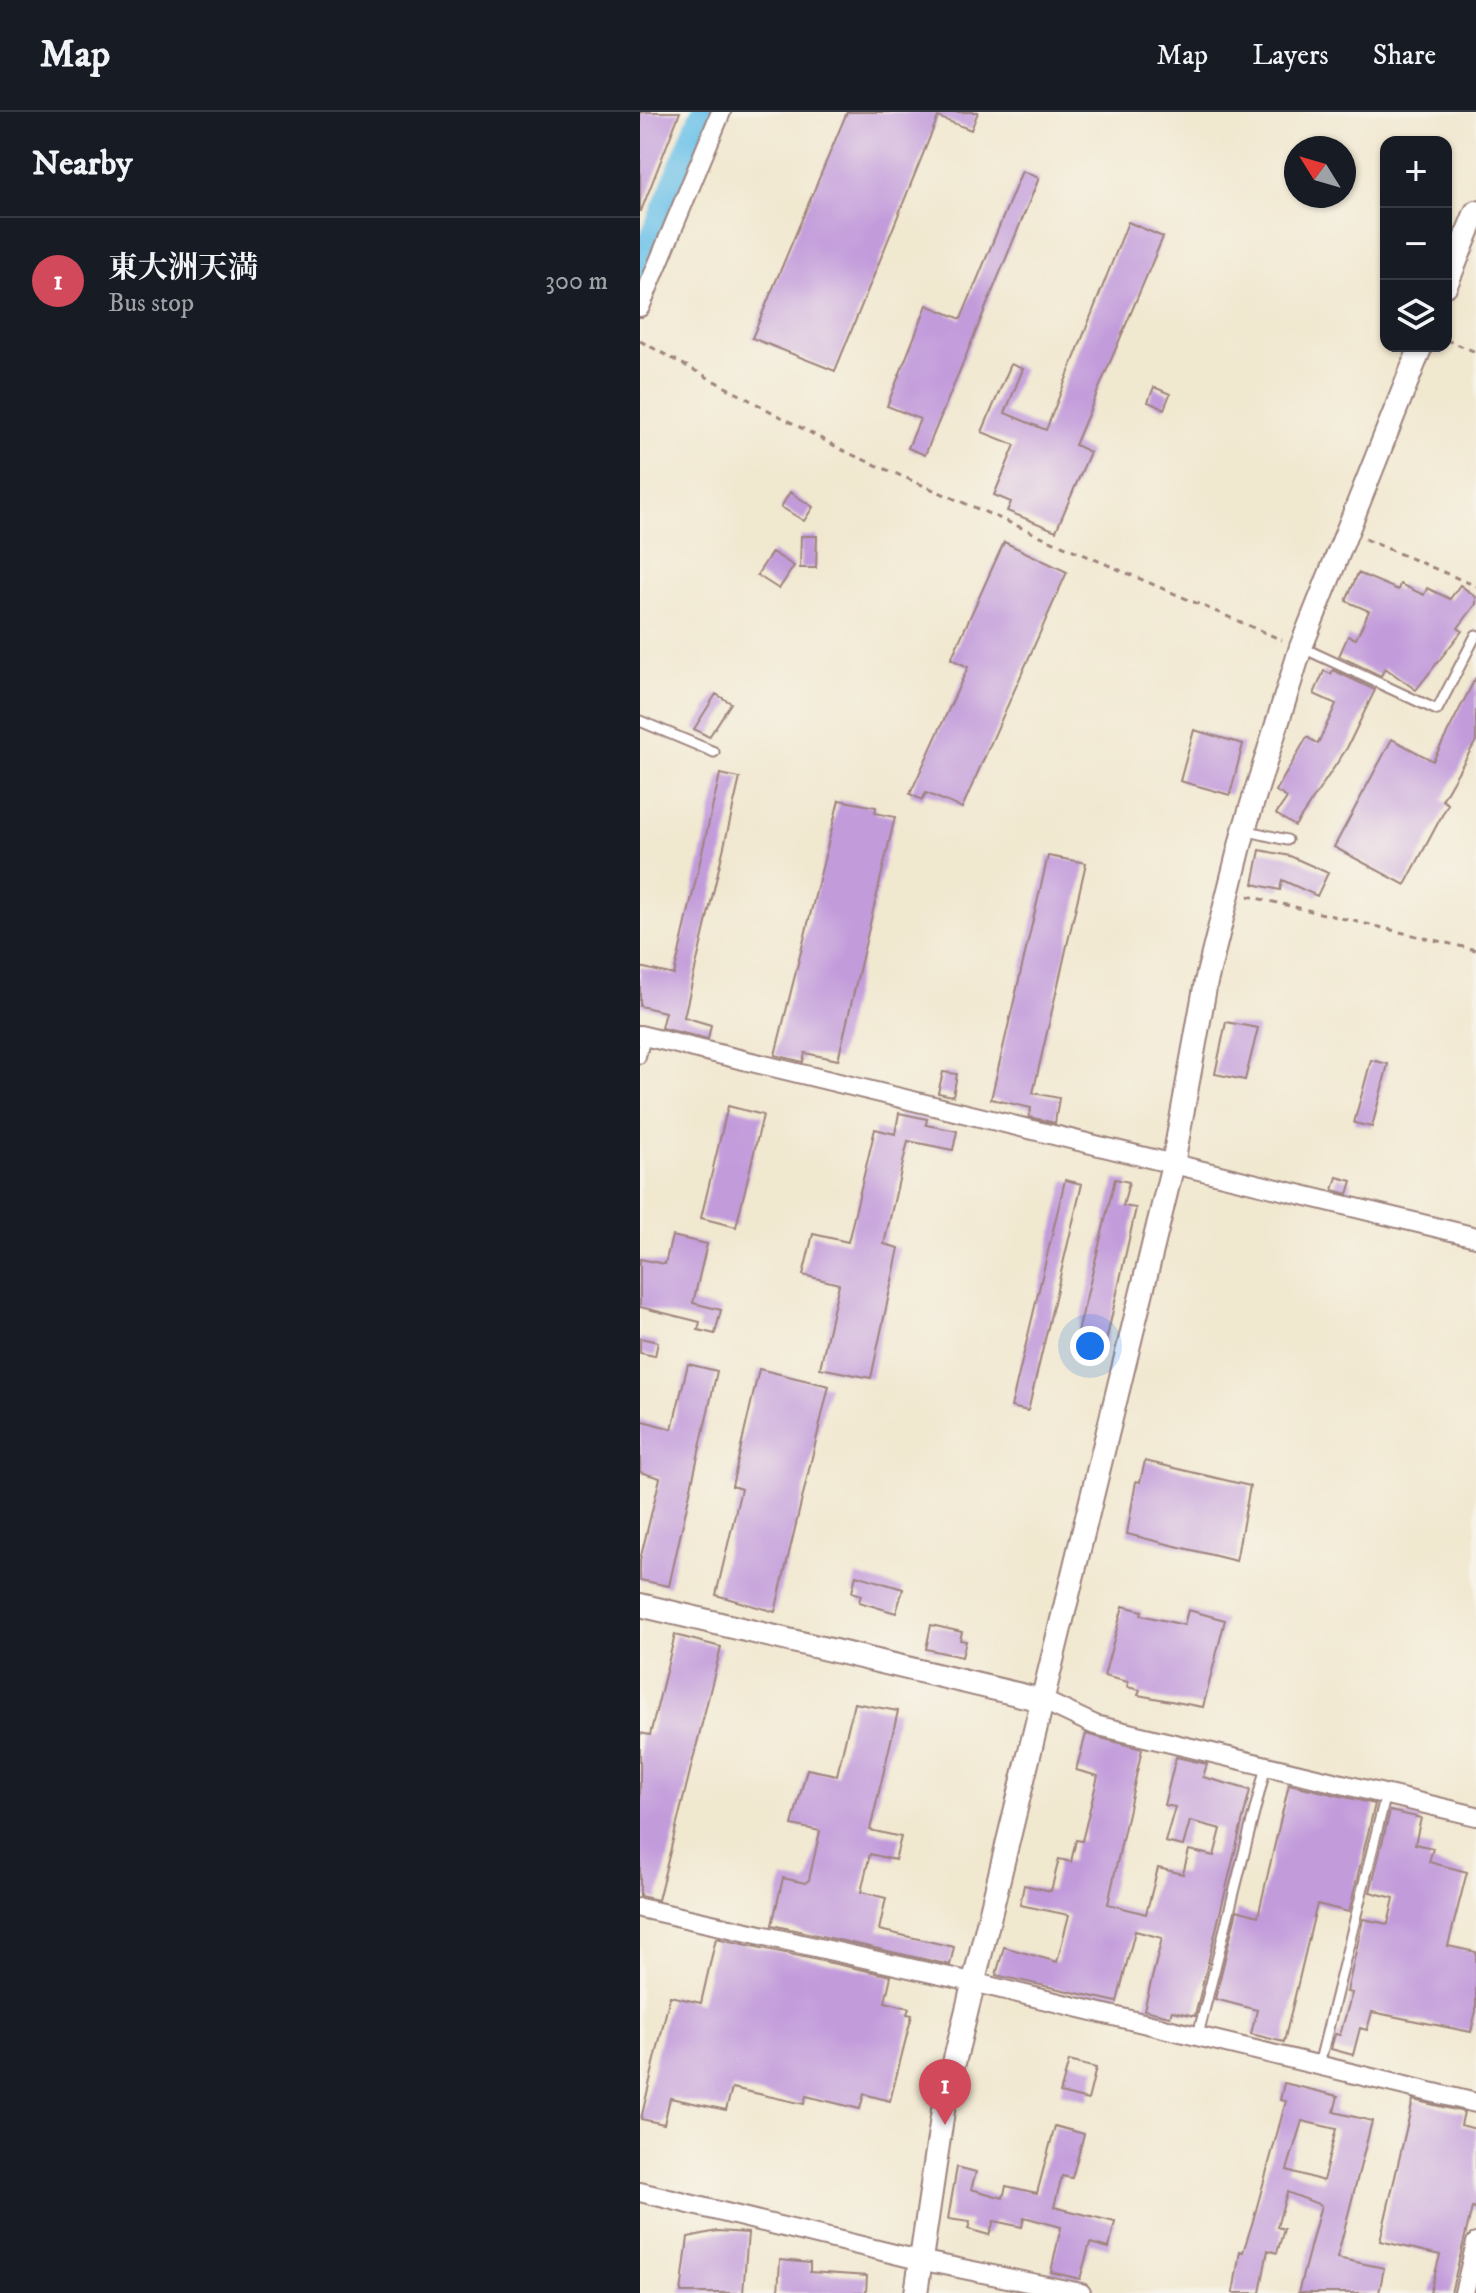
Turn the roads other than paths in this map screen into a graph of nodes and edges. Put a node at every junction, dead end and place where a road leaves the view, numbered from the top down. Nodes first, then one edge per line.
1 (721, 112) edge
2 (1476, 212) edge
3 (1448, 280) edge
4 (640, 307) edge
5 (1419, 352) edge
6 (1476, 635) edge
7 (1301, 647) junction
8 (640, 721) edge
9 (714, 752) dead end
10 (1244, 830) junction
11 (1287, 840) dead end
12 (643, 1035) edge
13 (640, 1058) edge
14 (1173, 1164) junction
15 (1476, 1237) edge
16 (640, 1605) edge
17 (1042, 1700) junction
18 (1266, 1766) junction
19 (1386, 1794) junction
20 (1476, 1816) edge
21 (640, 1908) edge
22 (972, 1982) junction
23 (1198, 2035) junction
24 (1319, 2065) junction
25 (1476, 2103) edge
26 (640, 2192) edge
27 (1476, 2243) edge
28 (919, 2260) junction
29 (916, 2293) edge
30 (1081, 2293) edge
31 (1464, 2293) edge

1 - 4 street
2 - 3 street
5 - 7 street
6 - 7 lane
7 - 10 street
8 - 9 lane
10 - 11 lane
10 - 14 street
12 - 13 lane
12 - 14 street
14 - 15 street
14 - 17 street
16 - 17 street
17 - 18 street
17 - 22 street
18 - 19 street
18 - 23 lane
19 - 20 street
19 - 24 lane
21 - 22 street
22 - 23 street
22 - 28 street
23 - 24 street
24 - 25 street
26 - 28 street
27 - 31 street
28 - 29 street
28 - 30 street

